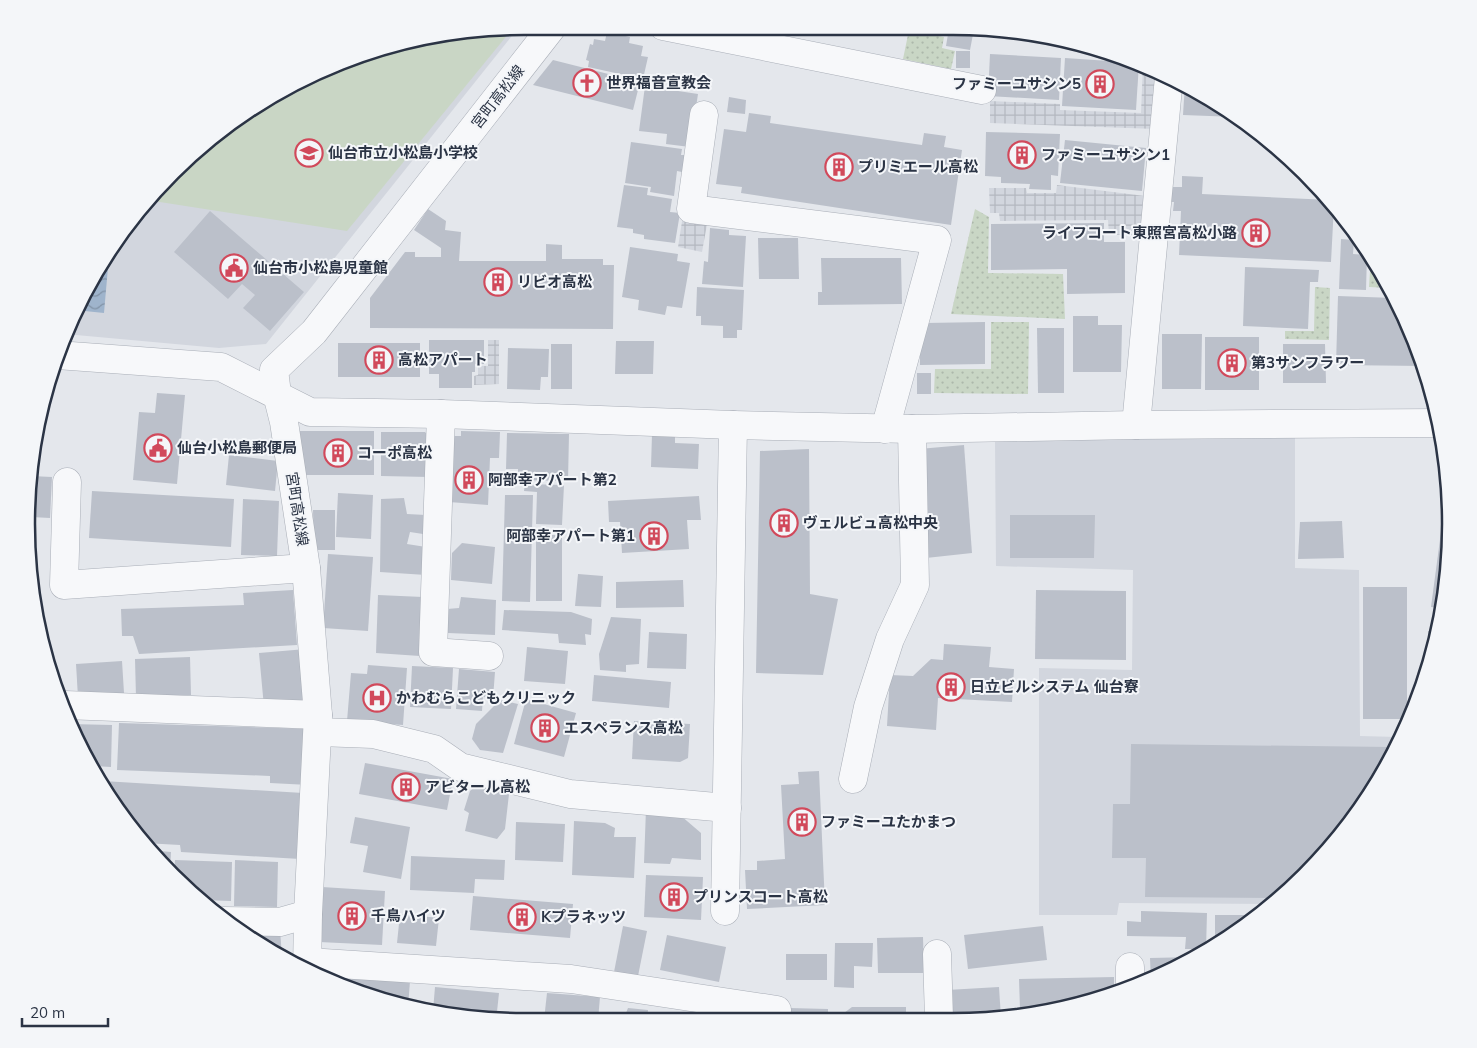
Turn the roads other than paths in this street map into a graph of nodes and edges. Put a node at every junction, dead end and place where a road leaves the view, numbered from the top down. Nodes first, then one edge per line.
1 (546, 35) edge
2 (708, 35) edge
3 (1168, 85) edge
4 (982, 90) dead end
5 (704, 115) dead end
6 (65, 356) edge
7 (277, 394) junction
8 (441, 414) junction
9 (1432, 423) edge
10 (733, 425) junction
11 (1136, 425) junction
12 (885, 429) junction
13 (912, 429) junction
14 (66, 482) dead end
15 (306, 568) junction
16 (489, 656) dead end
17 (70, 705) edge
18 (318, 724) junction
19 (853, 779) dead end
20 (727, 808) junction
21 (725, 911) dead end
22 (308, 914) junction
23 (239, 921) edge
24 (937, 954) dead end
25 (308, 963) edge
26 (318, 967) edge
27 (777, 1010) dead end
28 (940, 1013) edge

1 - 7 street, 宮町高松線
2 - 4 street
3 - 11 street
5 - 12 street
6 - 7 street
7 - 8 street
7 - 15 street, 宮町高松線
8 - 10 street
8 - 16 street
9 - 11 street
10 - 12 street
10 - 20 street
11 - 13 street
12 - 13 street
13 - 19 street
14 - 15 street
15 - 18 street, 宮町高松線
17 - 18 street
18 - 20 street
18 - 22 street, 宮町高松線
20 - 21 street
22 - 23 street
22 - 25 street, 宮町高松線
24 - 28 street
26 - 27 street

